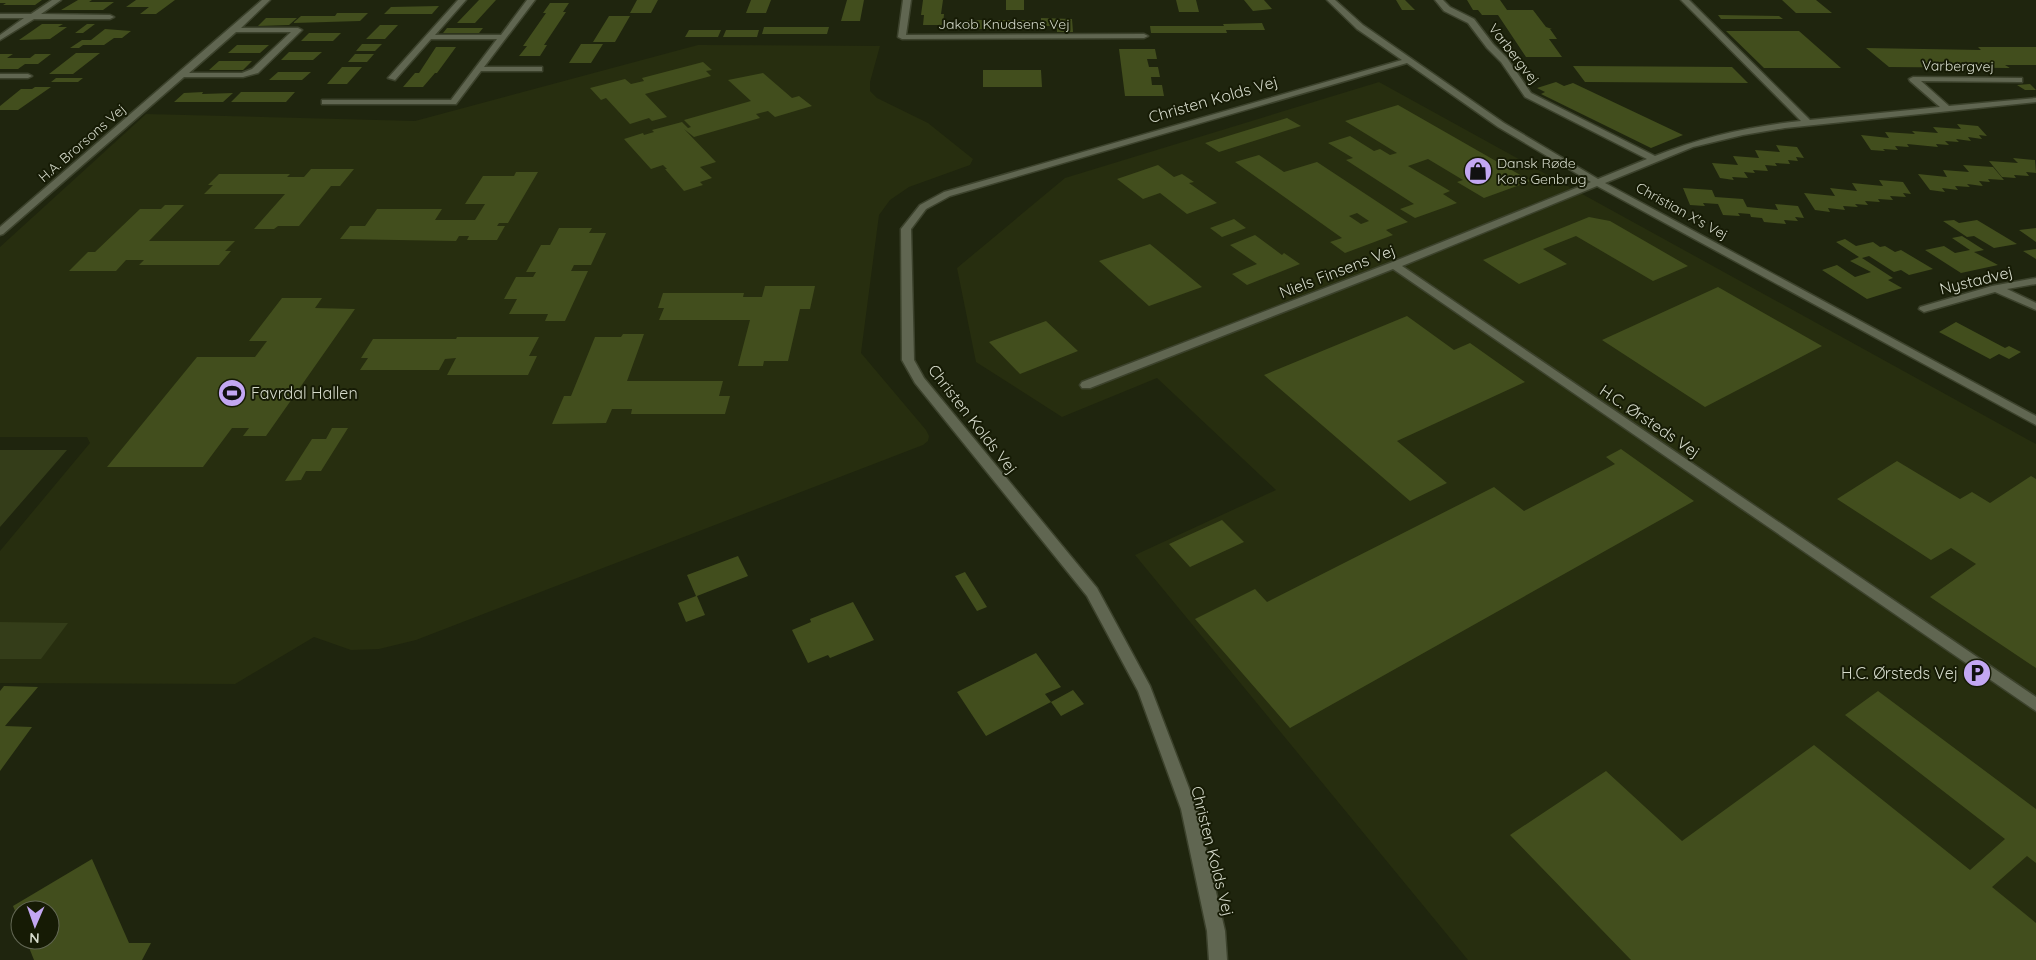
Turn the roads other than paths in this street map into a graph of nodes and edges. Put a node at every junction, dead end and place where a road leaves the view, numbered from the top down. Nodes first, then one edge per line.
1 (56, 0) edge
2 (266, 0) edge
3 (462, 0) edge
4 (530, 0) edge
5 (907, 0) edge
6 (1330, 0) edge
7 (1439, 0) edge
8 (1685, 0) edge
9 (0, 16) edge
10 (33, 16) junction
11 (110, 16) dead end
12 (234, 30) junction
13 (1144, 36) dead end
14 (428, 37) junction
15 (502, 37) junction
16 (0, 38) edge
17 (1407, 61) junction
18 (477, 70) junction
19 (539, 70) dead end
20 (182, 75) junction
21 (0, 76) edge
22 (28, 76) dead end
23 (392, 78) dead end
24 (2019, 80) dead end
25 (2036, 100) edge
26 (325, 102) dead end
27 (1947, 109) junction
28 (1807, 122) junction
29 (1654, 159) junction
30 (1599, 183) junction
31 (0, 232) edge
32 (1394, 265) junction
33 (2036, 281) edge
34 (1996, 288) junction
35 (1924, 308) dead end
36 (2036, 308) edge
37 (1086, 386) dead end
38 (2036, 421) edge
39 (2036, 705) edge
40 (1218, 960) edge

1 - 10 street
2 - 12 street, H.A. Brorsons Vej
3 - 14 street
4 - 15 street
5 - 13 street, Jakob Knudsens Vej
6 - 17 street, Christian X's Vej
7 - 29 street, Varbergvej
8 - 28 street
9 - 10 street
10 - 11 street
10 - 16 street
12 - 20 street, H.A. Brorsons Vej
12 - 20 street
14 - 15 street
14 - 23 street
15 - 18 street
17 - 30 street, Christian X's Vej
17 - 40 street, Christen Kolds Vej
18 - 19 street
18 - 26 street
20 - 31 street, H.A. Brorsons Vej
21 - 22 street
24 - 27 street, Varbergvej
25 - 27 street
27 - 28 street
28 - 29 street
29 - 30 street
30 - 32 street, Niels Finsens Vej
30 - 38 street, Christian X's Vej
32 - 37 street, Niels Finsens Vej
32 - 39 street, H.C. Ørsteds Vej
33 - 34 street, Nystadvej
34 - 35 street, Nystadvej
34 - 36 street

